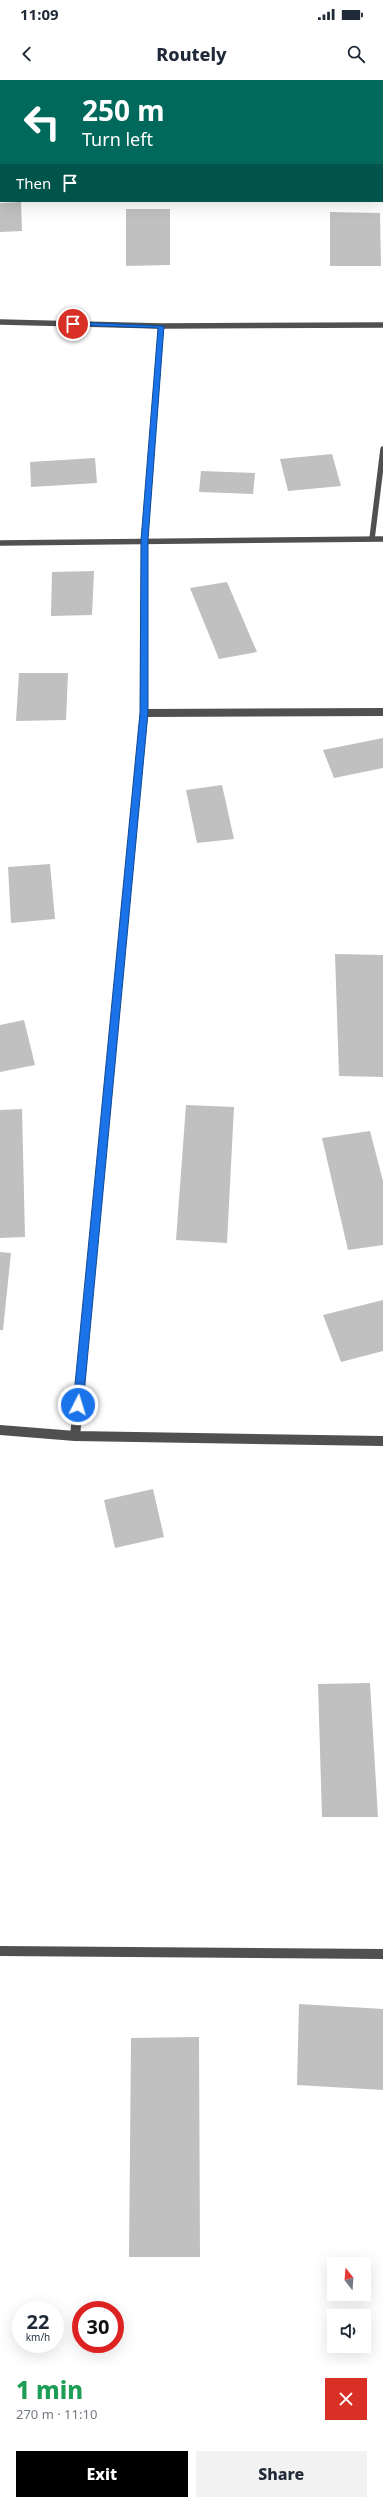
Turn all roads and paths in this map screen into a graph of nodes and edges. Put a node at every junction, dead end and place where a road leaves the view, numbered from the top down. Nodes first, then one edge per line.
1 (0, 322) edge
2 (383, 325) edge
3 (161, 326) junction
4 (383, 449) edge
5 (372, 539) junction
6 (383, 539) edge
7 (144, 540) junction
8 (0, 543) edge
9 (383, 712) edge
10 (144, 713) junction
11 (0, 1430) edge
12 (75, 1436) junction
13 (383, 1441) edge
14 (0, 1951) edge
15 (383, 1954) edge

1 - 3 street
2 - 3 street
3 - 7 street
4 - 5 street
5 - 6 street
5 - 7 street
7 - 8 street
7 - 10 street
9 - 10 street
10 - 12 street
11 - 12 street
12 - 13 street
14 - 15 street

